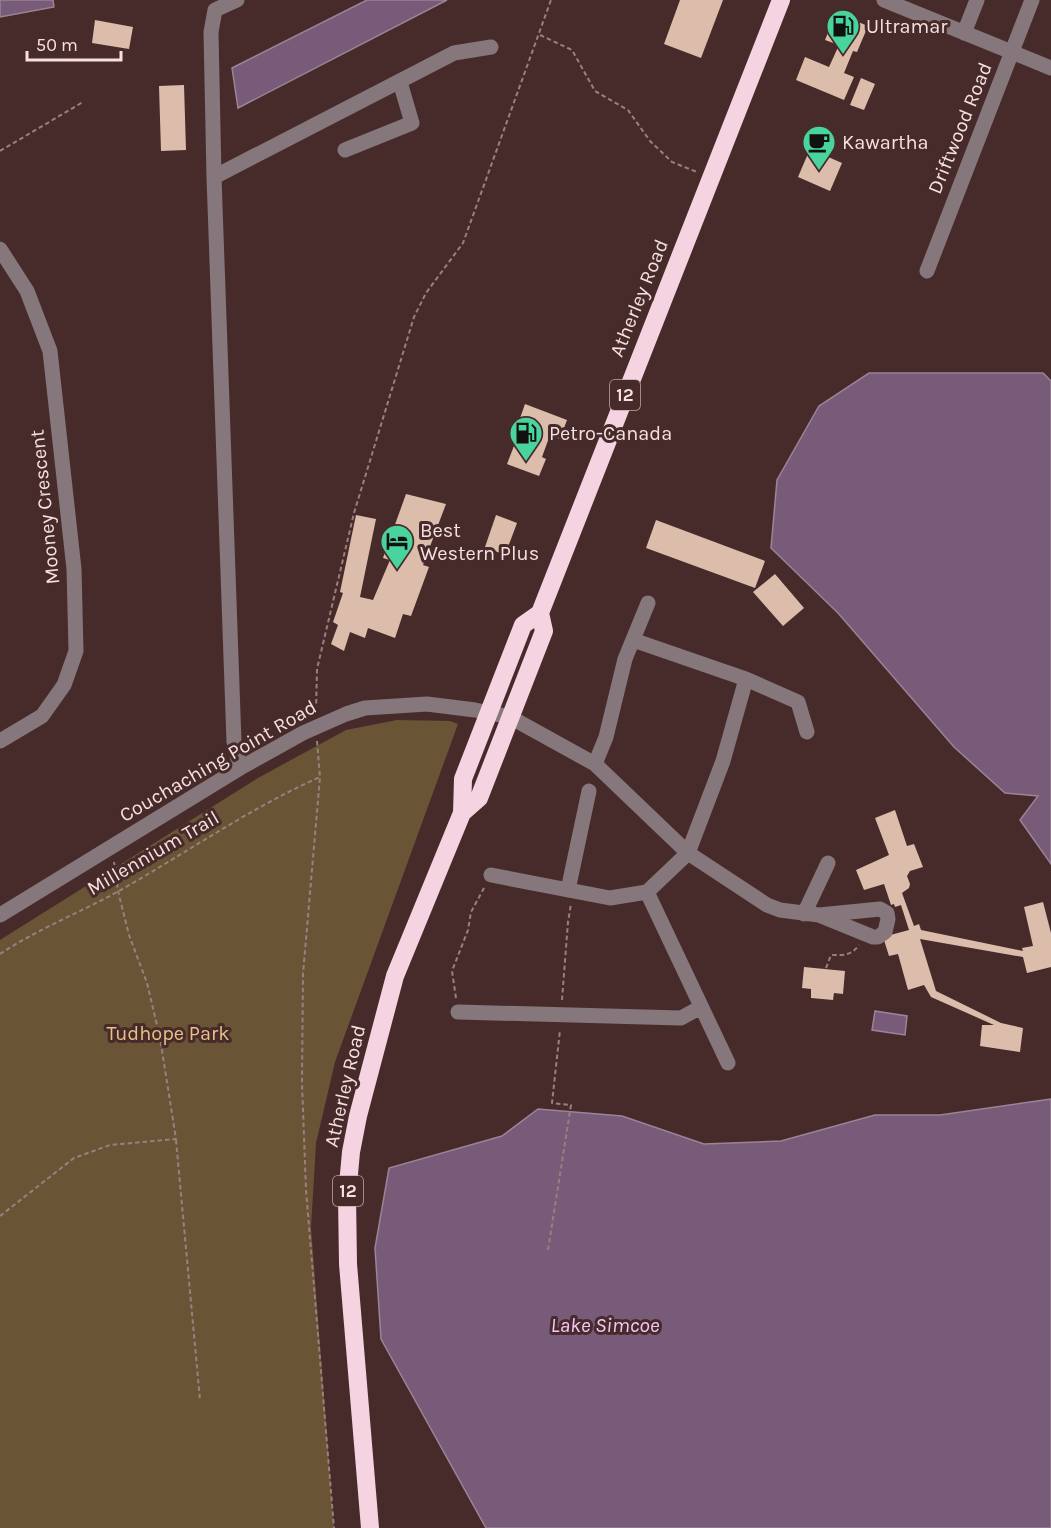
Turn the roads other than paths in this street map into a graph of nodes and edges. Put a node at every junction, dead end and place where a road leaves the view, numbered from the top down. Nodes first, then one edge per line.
1 (237, 0) edge
2 (781, 0) edge
3 (977, 0) edge
4 (1032, 0) edge
5 (892, 2) edge
6 (213, 5) edge
7 (964, 33) junction
8 (491, 47) dead end
9 (1013, 52) junction
10 (1051, 68) edge
11 (400, 81) junction
12 (345, 150) dead end
13 (214, 177) junction
14 (0, 249) edge
15 (927, 271) dead end
16 (648, 603) dead end
17 (540, 613) junction
18 (633, 640) junction
19 (746, 679) junction
20 (490, 712) junction
21 (510, 717) junction
22 (807, 732) dead end
23 (0, 741) edge
24 (595, 764) junction
25 (240, 768) junction
26 (589, 792) dead end
27 (462, 813) junction
28 (688, 853) junction
29 (828, 863) dead end
30 (491, 874) road end
31 (568, 890) junction
32 (647, 892) junction
33 (0, 915) edge
34 (812, 915) junction
35 (701, 1006) junction
36 (458, 1012) road end
37 (728, 1063) dead end
38 (370, 1528) edge

1 - 6 street
2 - 17 highway, Atherley Road / 12
3 - 7 street
4 - 9 street, Driftwood Road
5 - 7 street
6 - 13 street
7 - 9 street
8 - 11 street
9 - 10 street
9 - 15 street, Driftwood Road
11 - 12 street
11 - 13 street
13 - 25 street
14 - 23 street, Mooney Crescent
16 - 18 street
17 - 20 highway, Atherley Road / 12
17 - 21 highway, Atherley Road / 12
18 - 19 street
18 - 24 street
19 - 22 street
19 - 28 street
20 - 21 street, Couchaching Point Road
20 - 25 street, Couchaching Point Road
20 - 27 highway, Atherley Road / 12
21 - 24 street, Couchaching Point Road
21 - 27 highway, Atherley Road / 12
24 - 28 street, Couchaching Point Road
25 - 33 street, Couchaching Point Road
26 - 31 street
27 - 38 highway, Atherley Road / 12
28 - 32 street
28 - 34 street, Couchaching Point Road
29 - 34 street
30 - 31 street
31 - 32 street
32 - 35 street
34 - 34 street
35 - 36 street
35 - 37 street

